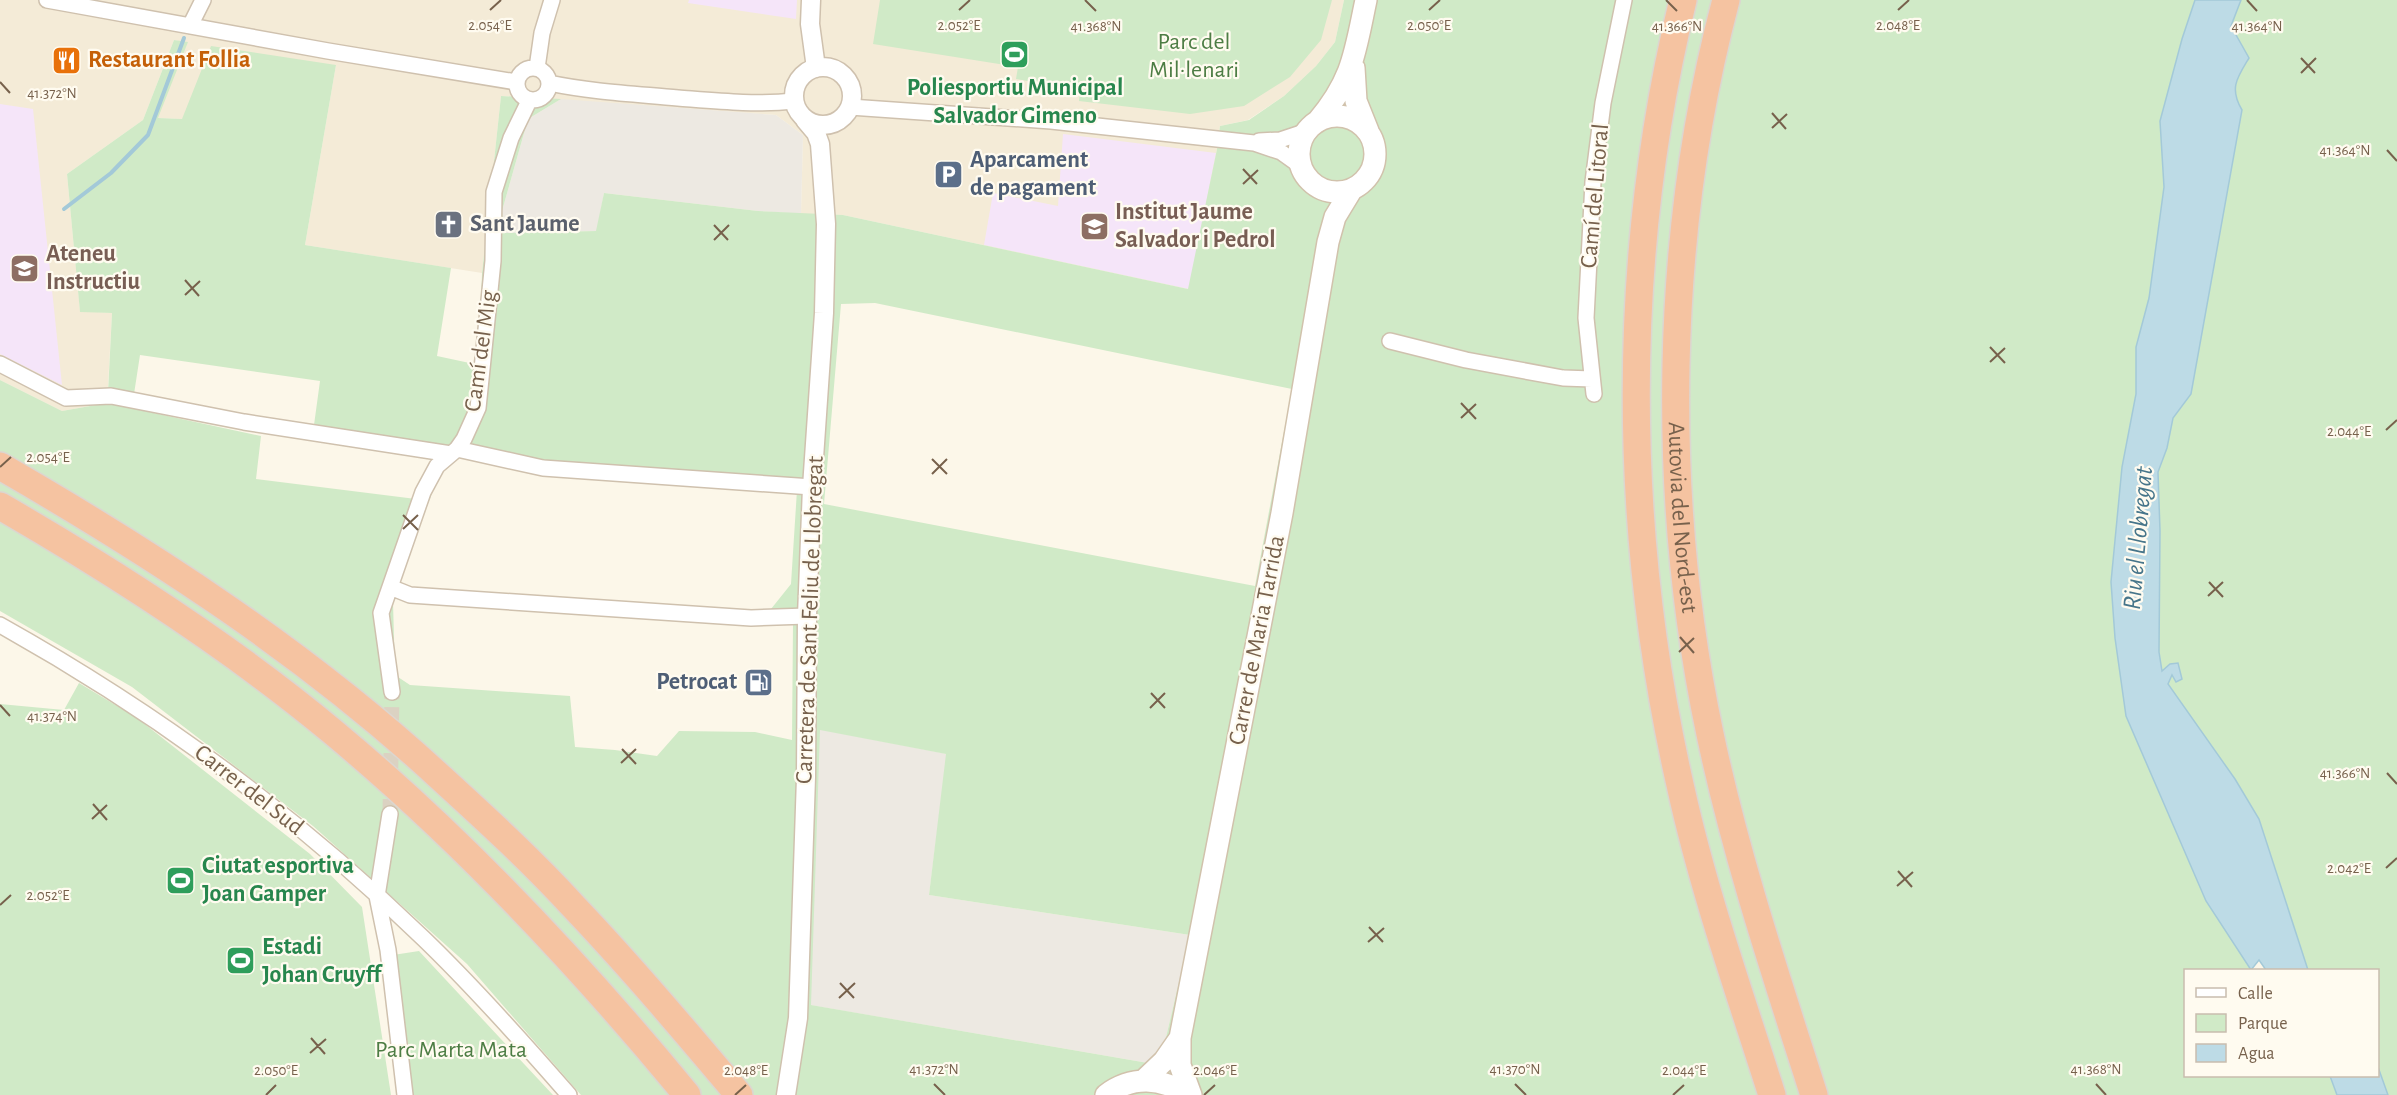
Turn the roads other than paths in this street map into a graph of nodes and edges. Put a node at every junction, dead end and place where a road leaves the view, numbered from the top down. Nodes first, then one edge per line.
1 (46, 0) edge
2 (203, 0) edge
3 (552, 0) edge
4 (811, 0) edge
5 (1366, 0) edge
6 (1624, 0) edge
7 (1726, 0) edge
8 (1731, 0) edge
9 (1680, 8) edge
10 (190, 26) junction
11 (1716, 37) junction
12 (1353, 64) junction
13 (537, 68) junction
14 (816, 68) junction
15 (516, 82) junction
16 (549, 83) junction
17 (529, 101) junction
18 (794, 101) junction
19 (850, 107) junction
20 (805, 120) junction
21 (835, 123) junction
22 (1312, 126) junction
23 (1368, 131) junction
24 (1254, 143) junction
25 (820, 144) junction
26 (1307, 174) junction
27 (1352, 189) junction
28 (1328, 242) junction
29 (1390, 341) dead end
30 (0, 364) edge
31 (454, 452) junction
32 (0, 466) edge
33 (812, 487) junction
34 (0, 506) edge
35 (390, 587) junction
36 (807, 616) junction
37 (0, 625) edge
38 (392, 692) tunnel mouth
39 (390, 814) tunnel mouth
40 (376, 896) junction
41 (408, 924) junction
42 (387, 940) junction
43 (1180, 1038) junction
44 (1143, 1081) junction
45 (405, 1095) edge
46 (569, 1095) edge
47 (687, 1095) edge
48 (739, 1095) edge
49 (786, 1095) edge
50 (1106, 1095) edge
51 (1189, 1095) edge
52 (1772, 1095) edge
53 (1814, 1095) edge

1 - 10 street
2 - 10 street
3 - 13 street
4 - 14 street
5 - 12 main road
6 - 29 street, Camí del Litoral
7 - 11 highway, Autovia del Nord-est
8 - 11 highway
9 - 52 highway, Autovia del Nord-est
10 - 15 street
11 - 53 highway, Autovia del Nord-est
12 - 22 main road
12 - 23 main road
13 - 15 street
13 - 16 street
14 - 18 street
14 - 19 street
15 - 17 street
16 - 17 street
16 - 18 street
17 - 31 street, Camí del Mig
18 - 20 street
19 - 21 street
19 - 24 street
20 - 21 street
20 - 25 street, Carretera de Sant Feliu de Llobregat
21 - 25 street
22 - 23 main road
22 - 24 street
22 - 26 main road
23 - 27 main road
24 - 26 street
25 - 33 street, Carretera de Sant Feliu de Llobregat
26 - 27 main road
26 - 28 main road, Carrer de Maria Tarrida
27 - 28 main road, Carrer de Maria Tarrida
28 - 43 main road, Carrer de Maria Tarrida
30 - 31 street
31 - 33 street
31 - 35 street, Camí del Mig
32 - 48 highway
33 - 36 street, Carretera de Sant Feliu de Llobregat
34 - 47 highway
35 - 36 street
35 - 38 street, Camí del Mig
36 - 49 street, Carretera de Sant Feliu de Llobregat
37 - 40 street, Carrer del Sud
39 - 40 street
40 - 41 street, Carrer del Sud
40 - 42 street
41 - 42 street
41 - 46 street, Carrer del Sud
42 - 45 street
43 - 44 main road
43 - 51 main road
44 - 50 main road
44 - 51 main road

